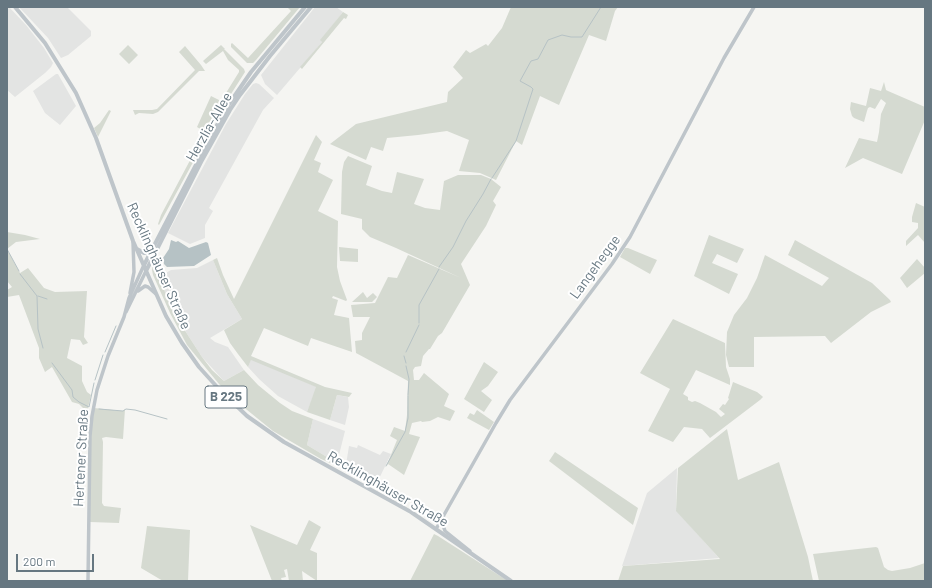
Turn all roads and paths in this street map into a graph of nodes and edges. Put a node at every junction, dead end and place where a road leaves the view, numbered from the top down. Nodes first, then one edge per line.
1 (15, 7) edge
2 (305, 7) edge
3 (311, 7) edge
4 (754, 7) edge
5 (133, 241) junction
6 (153, 247) junction
7 (136, 248) junction
8 (144, 265) junction
9 (146, 271) junction
10 (137, 291) junction
11 (156, 294) junction
12 (129, 298) junction
13 (124, 317) junction
14 (444, 515) junction
15 (436, 529) junction
16 (472, 555) junction
17 (88, 581) edge
18 (511, 581) edge

1 - 5 main road, Recklinghäuser Straße / B 225
2 - 6 main road, Herzlia-Allee
3 - 9 main road, Herzlia-Allee
4 - 14 street, Langehegge
5 - 7 main road, Recklinghäuser Straße / B 225
5 - 12 street
6 - 7 main road
6 - 8 main road, Herzlia-Allee
7 - 8 main road, Recklinghäuser Straße / B 225
8 - 9 main road, Recklinghäuser Straße / B 225
8 - 12 street, Hertener Straße
9 - 10 street, Hertener Straße
9 - 11 main road, Recklinghäuser Straße / B 225
10 - 11 street
10 - 13 street, Hertener Straße
11 - 15 main road, Recklinghäuser Straße / B 225
12 - 13 street, Hertener Straße
13 - 17 street, Hertener Straße
14 - 15 street, Langehegge
14 - 16 street, B 225
15 - 16 main road, Recklinghäuser Straße / B 225
16 - 18 main road, Recklinghäuser Straße / B 225

